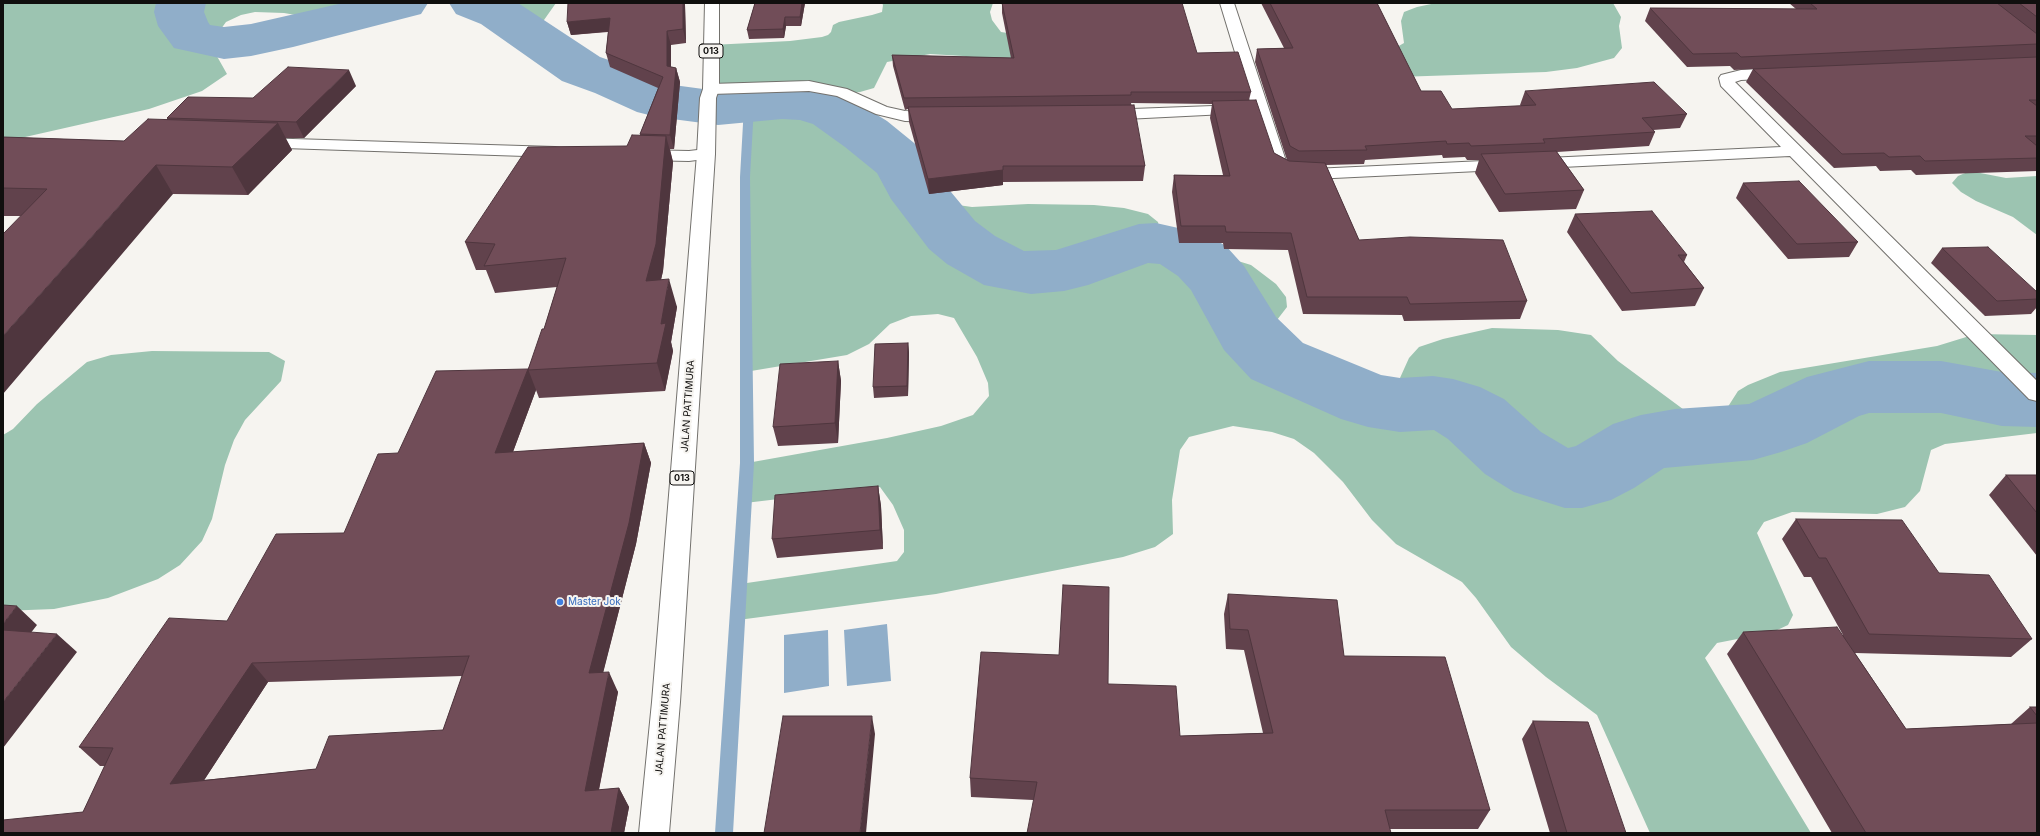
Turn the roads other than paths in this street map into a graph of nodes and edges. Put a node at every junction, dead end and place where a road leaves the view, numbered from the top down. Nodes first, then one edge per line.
1 (712, 3) edge
2 (1226, 3) edge
3 (1795, 72) edge
4 (709, 93) junction
5 (1261, 110) junction
6 (1091, 115) edge
7 (950, 116) edge
8 (247, 143) edge
9 (1795, 150) junction
10 (571, 153) edge
11 (626, 154) edge
12 (706, 154) junction
13 (2037, 394) edge
14 (654, 833) edge

1 - 4 street, JALAN PATTIMURA / 013
2 - 5 street
3 - 9 street
4 - 7 street
4 - 12 street, JALAN PATTIMURA / 013
5 - 6 street
5 - 9 street
8 - 10 street
9 - 13 street
11 - 12 street
12 - 14 street, JALAN PATTIMURA / 013

